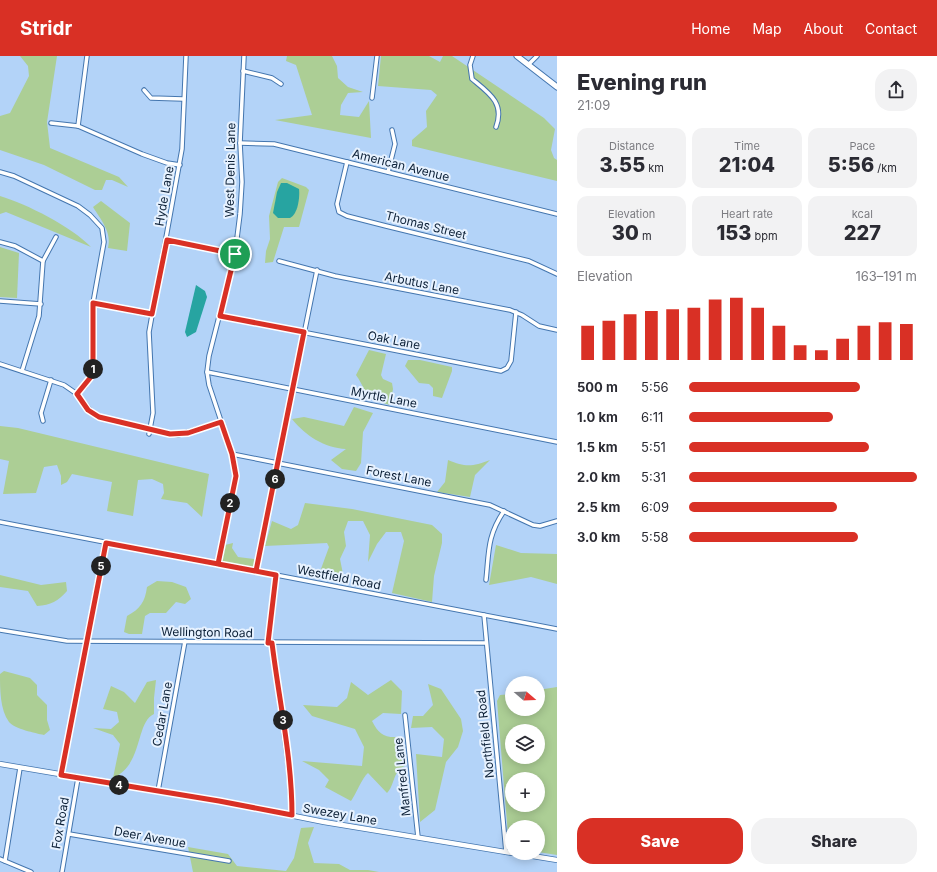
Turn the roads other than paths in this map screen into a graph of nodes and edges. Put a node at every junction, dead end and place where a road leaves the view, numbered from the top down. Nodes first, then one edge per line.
1 (87, 56) edge
2 (186, 56) edge
3 (244, 56) edge
4 (377, 56) edge
5 (473, 56) edge
6 (517, 56) edge
7 (537, 56) edge
8 (528, 65) junction
9 (243, 71) junction
10 (281, 84) dead end
11 (557, 86) edge
12 (144, 90) dead end
13 (372, 98) dead end
14 (184, 99) junction
15 (51, 123) dead end
16 (78, 126) junction
17 (496, 127) dead end
18 (392, 130) dead end
19 (240, 143) junction
20 (348, 162) junction
21 (180, 165) junction
22 (0, 172) edge
23 (388, 172) junction
24 (557, 214) edge
25 (56, 237) dead end
26 (167, 240) junction
27 (0, 242) edge
28 (235, 254) junction
29 (43, 261) junction
30 (279, 262) dead end
31 (317, 270) junction
32 (557, 274) edge
33 (0, 302) edge
34 (93, 303) junction
35 (41, 304) junction
36 (516, 312) junction
37 (152, 314) junction
38 (220, 316) junction
39 (557, 330) edge
40 (304, 332) junction
41 (0, 364) edge
42 (22, 371) junction
43 (207, 372) junction
44 (51, 380) junction
45 (292, 389) junction
46 (77, 394) junction
47 (43, 421) dead end
48 (221, 422) junction
49 (150, 429) junction
50 (149, 434) dead end
51 (557, 442) edge
52 (232, 454) junction
53 (278, 462) junction
54 (504, 511) junction
55 (557, 521) edge
56 (0, 522) edge
57 (106, 543) junction
58 (218, 564) junction
59 (256, 571) junction
60 (276, 575) junction
61 (486, 580) dead end
62 (484, 615) junction
63 (557, 629) edge
64 (0, 630) edge
65 (86, 640) junction
66 (185, 641) junction
67 (270, 643) junction
68 (486, 644) junction
69 (405, 715) dead end
70 (0, 764) edge
71 (20, 768) junction
72 (61, 775) junction
73 (78, 778) junction
74 (158, 791) junction
75 (292, 815) junction
76 (68, 834) junction
77 (418, 837) junction
78 (505, 842) edge
79 (505, 852) edge
80 (545, 858) edge
81 (0, 860) edge
82 (557, 860) edge
83 (5, 861) junction
84 (229, 861) dead end
85 (31, 872) edge
86 (62, 872) edge

1 - 16 street
2 - 14 street, Hyde Lane
3 - 9 street, West Denis Lane
4 - 13 street
5 - 17 street
6 - 8 main road
7 - 8 street
8 - 11 main road
9 - 10 street
9 - 19 street, West Denis Lane
12 - 14 street
14 - 21 street, Hyde Lane
15 - 16 street
16 - 21 street
18 - 23 street
19 - 20 street, American Avenue
19 - 28 street, West Denis Lane
20 - 23 street, American Avenue
20 - 32 street, Thomas Street
21 - 26 street, Hyde Lane
22 - 34 street
23 - 24 street, American Avenue
25 - 29 street
26 - 28 street
26 - 37 street, Hyde Lane
27 - 29 street
28 - 38 street, West Denis Lane
29 - 35 street
30 - 31 street, Arbutus Lane
31 - 36 street, Arbutus Lane
31 - 40 street
33 - 35 street
34 - 37 street
34 - 46 street
35 - 42 street
36 - 39 street, Arbutus Lane
36 - 40 street, Oak Lane
37 - 49 street, Hyde Lane
38 - 40 street, Oak Lane
38 - 43 street, West Denis Lane
40 - 45 street
41 - 42 street
42 - 44 street
43 - 45 street, Myrtle Lane
43 - 48 street, West Denis Lane
44 - 46 street
44 - 47 street
45 - 51 street, Myrtle Lane
45 - 53 street
46 - 49 street
48 - 49 street
48 - 52 street, West Denis Lane
49 - 50 street, Hyde Lane
52 - 53 street, Forest Lane
52 - 58 street, West Denis Lane
53 - 54 street, Forest Lane
53 - 59 street
54 - 55 street, Forest Lane
54 - 61 street
56 - 57 street, Westfield Road
57 - 58 street, Westfield Road
57 - 65 street
58 - 59 street, Westfield Road
59 - 60 street, Westfield Road
60 - 62 street, Westfield Road
60 - 67 street
62 - 63 street, Westfield Road
62 - 68 street, Northfield Road
64 - 65 street, Wellington Road
65 - 66 street, Wellington Road
65 - 72 street
66 - 67 street, Wellington Road
66 - 74 street, Cedar Lane
67 - 68 street, Wellington Road
67 - 75 street
68 - 78 street, Northfield Road
69 - 77 street, Manfred Lane
70 - 71 street, Swezey Lane
71 - 72 street, Swezey Lane
71 - 83 street
72 - 73 street, Swezey Lane
73 - 74 street, Swezey Lane
73 - 76 street, Fox Road
74 - 75 street, Swezey Lane
75 - 77 street, Swezey Lane
76 - 84 street, Deer Avenue
76 - 86 street, Fox Road
77 - 79 street, Swezey Lane
80 - 82 street, Swezey Lane
81 - 83 street
83 - 85 street

